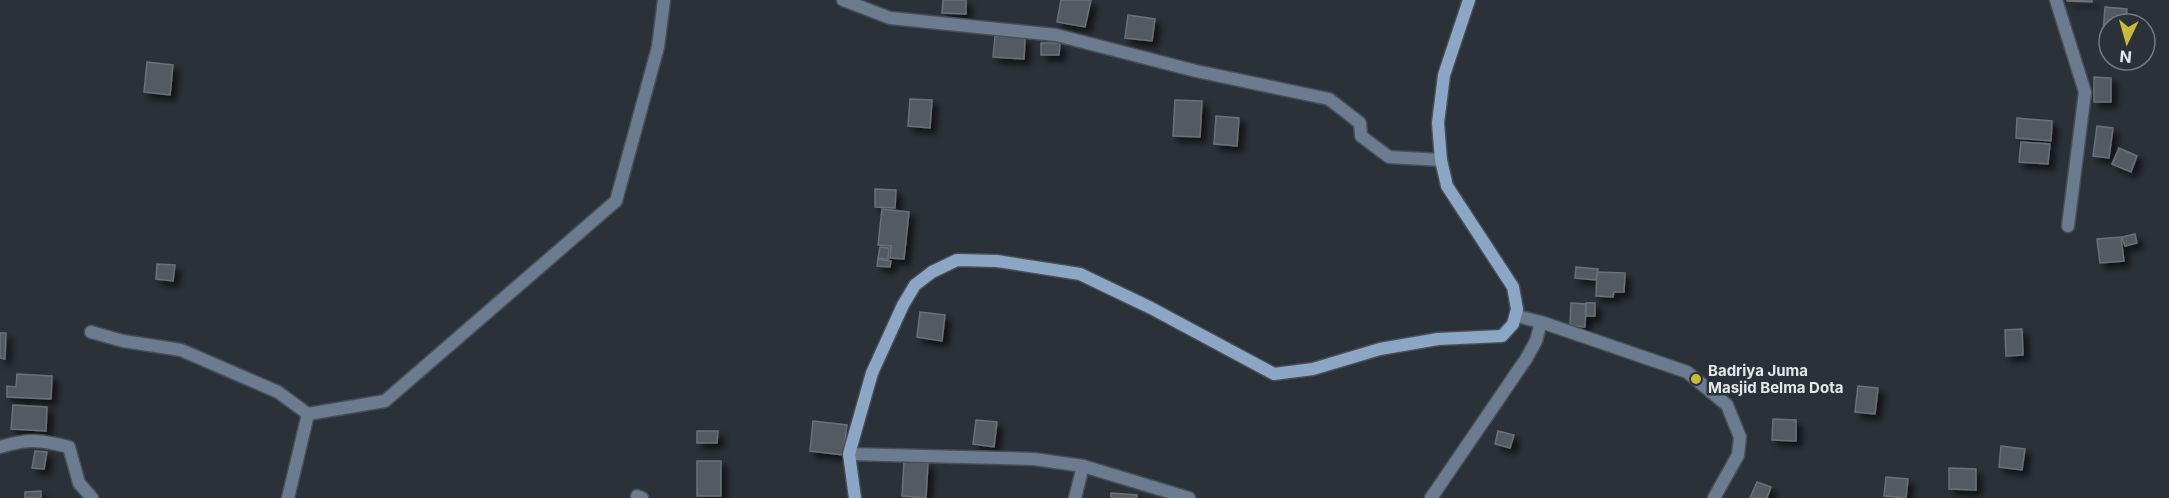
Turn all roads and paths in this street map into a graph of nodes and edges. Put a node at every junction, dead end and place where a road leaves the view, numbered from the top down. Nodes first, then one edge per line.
1 (664, 0) edge
2 (843, 0) edge
3 (1469, 0) edge
4 (2056, 0) edge
5 (1442, 160) junction
6 (2068, 226) dead end
7 (1516, 316) junction
8 (1541, 322) junction
9 (91, 332) dead end
10 (308, 414) junction
11 (0, 447) edge
12 (849, 454) junction
13 (1083, 466) junction
14 (92, 498) edge
15 (288, 498) edge
16 (637, 498) edge
17 (642, 498) edge
18 (855, 498) edge
19 (1075, 498) edge
20 (1189, 498) edge
21 (1431, 498) edge
22 (1713, 498) edge

1 - 10 street
2 - 5 street
3 - 5 main road
4 - 6 street
5 - 7 main road
7 - 8 street
7 - 12 main road
8 - 21 street
8 - 22 street
9 - 10 street
10 - 15 street
11 - 14 street
12 - 13 street
12 - 18 main road
13 - 19 street
13 - 20 street
16 - 17 street

